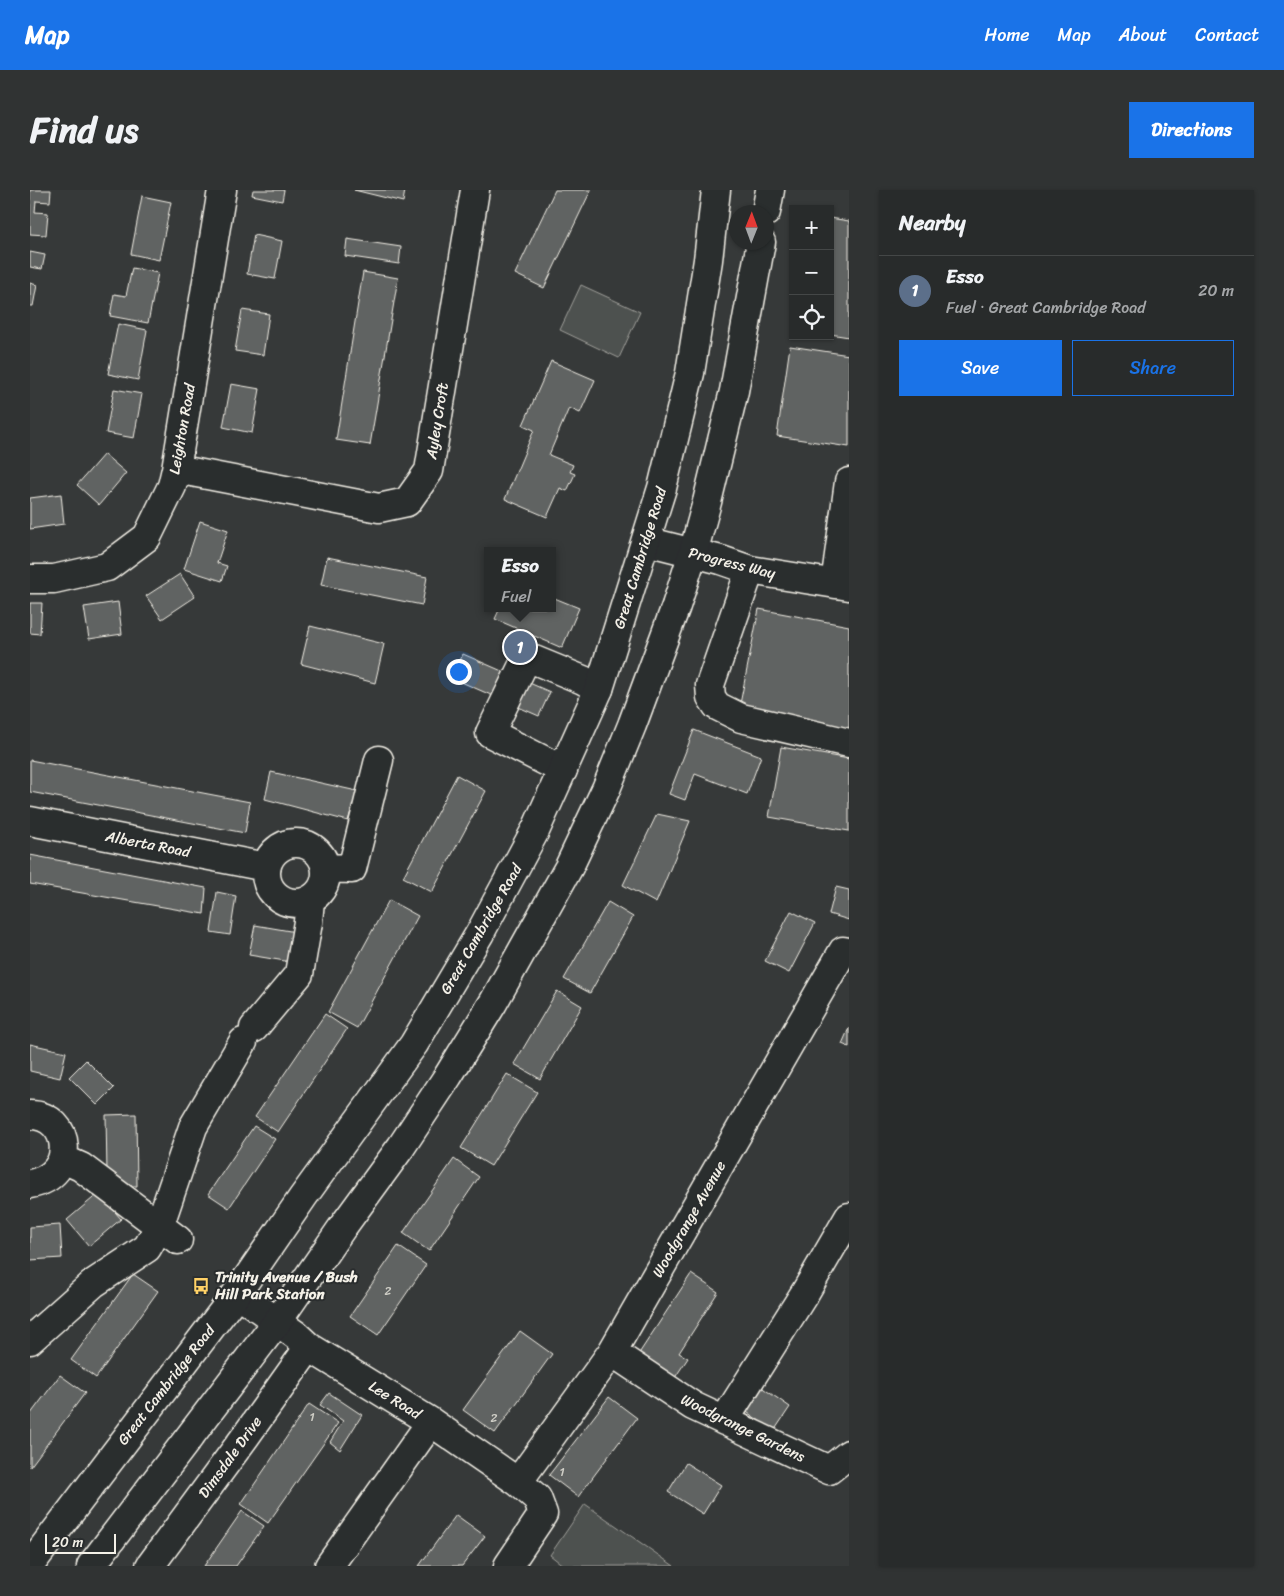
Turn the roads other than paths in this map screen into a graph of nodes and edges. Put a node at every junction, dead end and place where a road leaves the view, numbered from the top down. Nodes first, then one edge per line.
1 (222, 190) edge
2 (475, 190) edge
3 (716, 190) edge
4 (770, 190) edge
5 (767, 205) edge
6 (760, 250) edge
7 (176, 469) junction
8 (849, 482) edge
9 (646, 541) junction
10 (693, 552) junction
11 (750, 570) junction
12 (30, 579) edge
13 (842, 585) edge
14 (599, 690) junction
15 (849, 743) edge
16 (379, 760) dead end
17 (563, 770) junction
18 (30, 821) edge
19 (266, 867) junction
20 (327, 868) junction
21 (310, 900) junction
22 (849, 952) edge
23 (30, 1115) edge
24 (63, 1159) junction
25 (30, 1184) edge
26 (849, 1217) edge
27 (169, 1234) junction
28 (237, 1293) junction
29 (277, 1322) junction
30 (30, 1340) edge
31 (308, 1347) junction
32 (612, 1352) junction
33 (724, 1421) junction
34 (431, 1422) junction
35 (849, 1454) edge
36 (518, 1482) junction
37 (124, 1522) junction
38 (30, 1565) edge
39 (81, 1566) edge
40 (91, 1566) edge
41 (150, 1566) edge
42 (329, 1566) edge
43 (508, 1566) edge

1 - 7 main road, Leighton Road
2 - 7 main road, Ayley Croft
3 - 9 main road, Great Cambridge Road
4 - 5 main road
6 - 10 main road
7 - 12 main road, Leighton Road
8 - 13 main road
9 - 10 main road, Progress Way
9 - 14 main road, Great Cambridge Road
10 - 11 main road, Progress Way
10 - 29 main road
11 - 13 main road, Progress Way
11 - 15 main road
14 - 17 main road, Great Cambridge Road
14 - 17 main road
16 - 20 main road
17 - 28 main road, Great Cambridge Road
18 - 19 main road, Alberta Road
19 - 20 main road
19 - 21 main road
20 - 21 main road
21 - 27 main road
22 - 32 main road, Woodgrange Avenue
23 - 24 main road
24 - 25 main road
24 - 27 main road
26 - 33 main road
27 - 30 main road
28 - 29 main road, Lee Road
28 - 38 main road, Great Cambridge Road
29 - 31 main road, Lee Road
29 - 37 main road
31 - 34 main road, Lee Road
31 - 41 main road, Dimsdale Drive
32 - 33 main road, Woodgrange Gardens
32 - 36 main road, Woodgrange Avenue
33 - 35 main road, Woodgrange Gardens
34 - 36 main road, Lee Road
34 - 42 main road
36 - 43 main road, Lee Road
37 - 39 main road
37 - 40 main road

